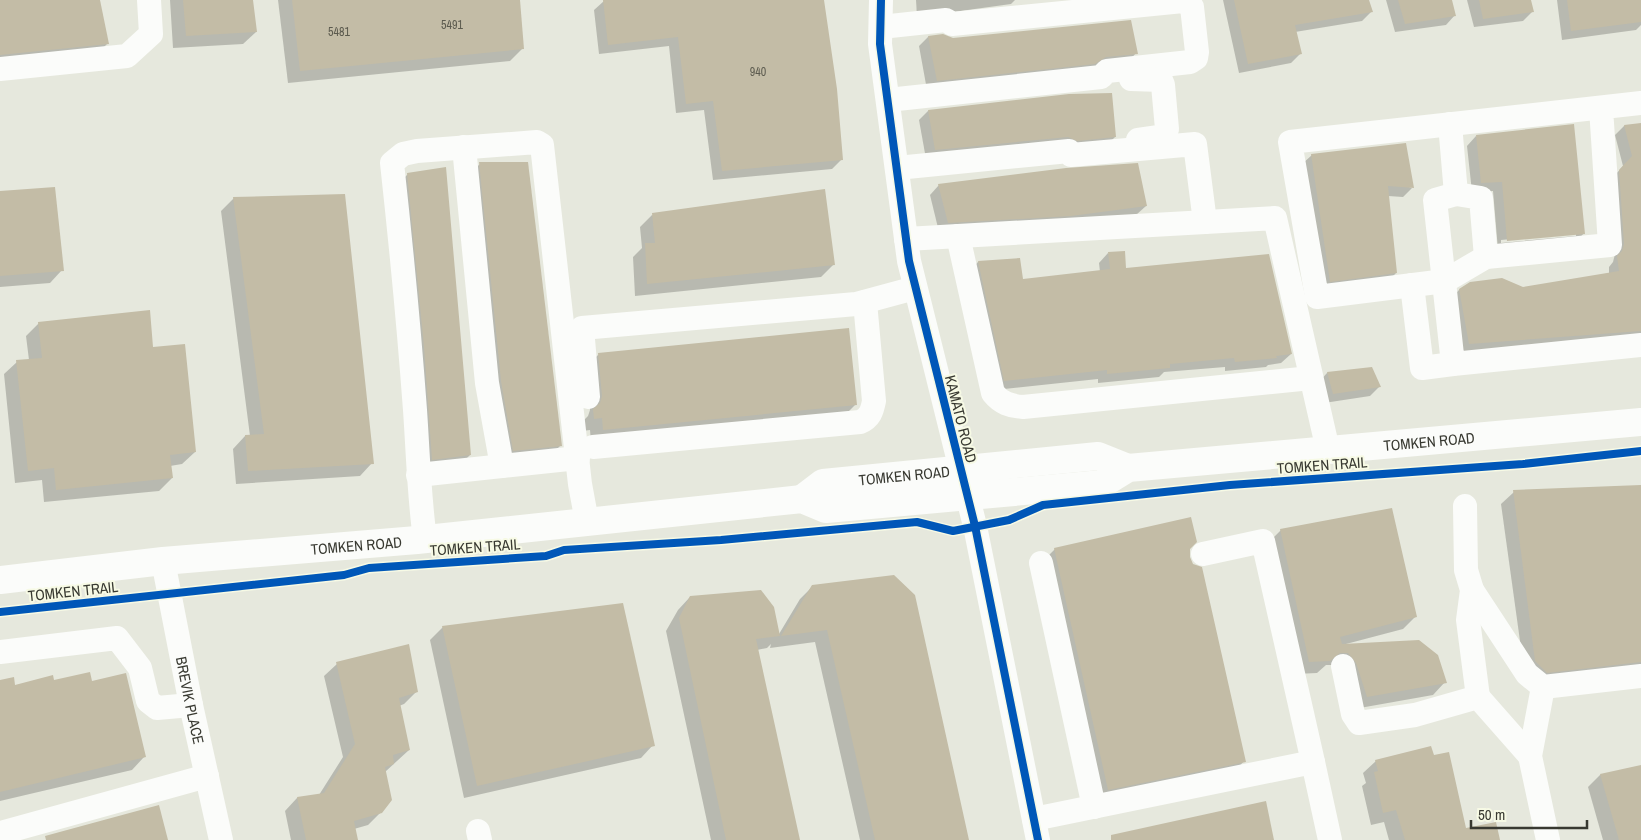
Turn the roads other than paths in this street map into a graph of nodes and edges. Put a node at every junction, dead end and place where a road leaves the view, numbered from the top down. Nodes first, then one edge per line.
1 (149, 0) edge
2 (881, 0) edge
3 (1048, 0) edge
4 (946, 20) junction
5 (881, 27) junction
6 (0, 69) edge
7 (1101, 77) junction
8 (888, 100) junction
9 (1641, 103) edge
10 (1601, 108) junction
11 (1450, 124) junction
12 (464, 147) junction
13 (1069, 151) junction
14 (897, 168) junction
15 (1456, 194) junction
16 (1205, 222) junction
17 (958, 236) junction
18 (906, 239) junction
19 (1486, 257) junction
20 (1443, 282) junction
21 (1412, 285) junction
22 (916, 288) junction
23 (865, 302) junction
24 (1641, 345) edge
25 (1453, 364) junction
26 (1311, 378) junction
27 (1641, 422) edge
28 (1328, 450) junction
29 (585, 453) junction
30 (502, 466) junction
31 (1128, 468) junction
32 (959, 470) junction
33 (418, 475) junction
34 (966, 497) junction
35 (802, 499) junction
36 (1466, 506) dead end
37 (593, 521) junction
38 (425, 539) junction
39 (1203, 554) dead end
40 (163, 561) junction
41 (1041, 563) dead end
42 (0, 580) edge
43 (1472, 590) junction
44 (0, 652) edge
45 (1343, 666) dead end
46 (1641, 676) edge
47 (1543, 687) junction
48 (1478, 697) junction
49 (191, 705) junction
50 (1530, 756) junction
51 (1313, 762) junction
52 (207, 776) junction
53 (1094, 807) junction
54 (1036, 830) edge
55 (1, 835) edge
56 (221, 840) edge
57 (1330, 840) edge
58 (1548, 840) edge

1 - 6 street
2 - 5 street, KAMATO ROAD
3 - 4 street
4 - 5 street
4 - 7 street
5 - 8 street, KAMATO ROAD
7 - 8 street
7 - 13 street
8 - 14 street, KAMATO ROAD
9 - 10 street
10 - 11 street
10 - 19 street
11 - 15 street
11 - 21 street
12 - 29 street
12 - 30 street
12 - 33 street
13 - 14 street
13 - 16 street
14 - 18 street, KAMATO ROAD
15 - 19 street
15 - 20 street
16 - 17 street
16 - 26 street
17 - 18 street
17 - 26 street
18 - 22 street, KAMATO ROAD
19 - 20 street
20 - 21 street
20 - 25 street
21 - 25 street
22 - 23 street
22 - 32 street, KAMATO ROAD
23 - 29 street
23 - 29 street
24 - 25 street
26 - 28 street
27 - 28 main road, TOMKEN ROAD
28 - 31 main road, TOMKEN ROAD
29 - 30 street
29 - 37 street
30 - 33 street
31 - 32 main road, TOMKEN ROAD
31 - 34 main road, TOMKEN ROAD
32 - 34 street, KAMATO ROAD
32 - 35 main road, TOMKEN ROAD
33 - 38 street
34 - 35 main road, TOMKEN ROAD
34 - 54 street, KAMATO ROAD
35 - 37 main road, TOMKEN ROAD
36 - 43 street
37 - 38 main road, TOMKEN ROAD
38 - 40 main road, TOMKEN ROAD
39 - 51 street
40 - 42 main road, TOMKEN ROAD
40 - 49 street, BREVIK PLACE
41 - 53 street
43 - 47 street
43 - 48 street
44 - 49 street
45 - 48 street
46 - 47 street
47 - 50 street
48 - 50 street
49 - 52 street, BREVIK PLACE
50 - 58 street
51 - 53 street
51 - 57 street
52 - 55 street
52 - 56 street, BREVIK PLACE
53 - 54 street

